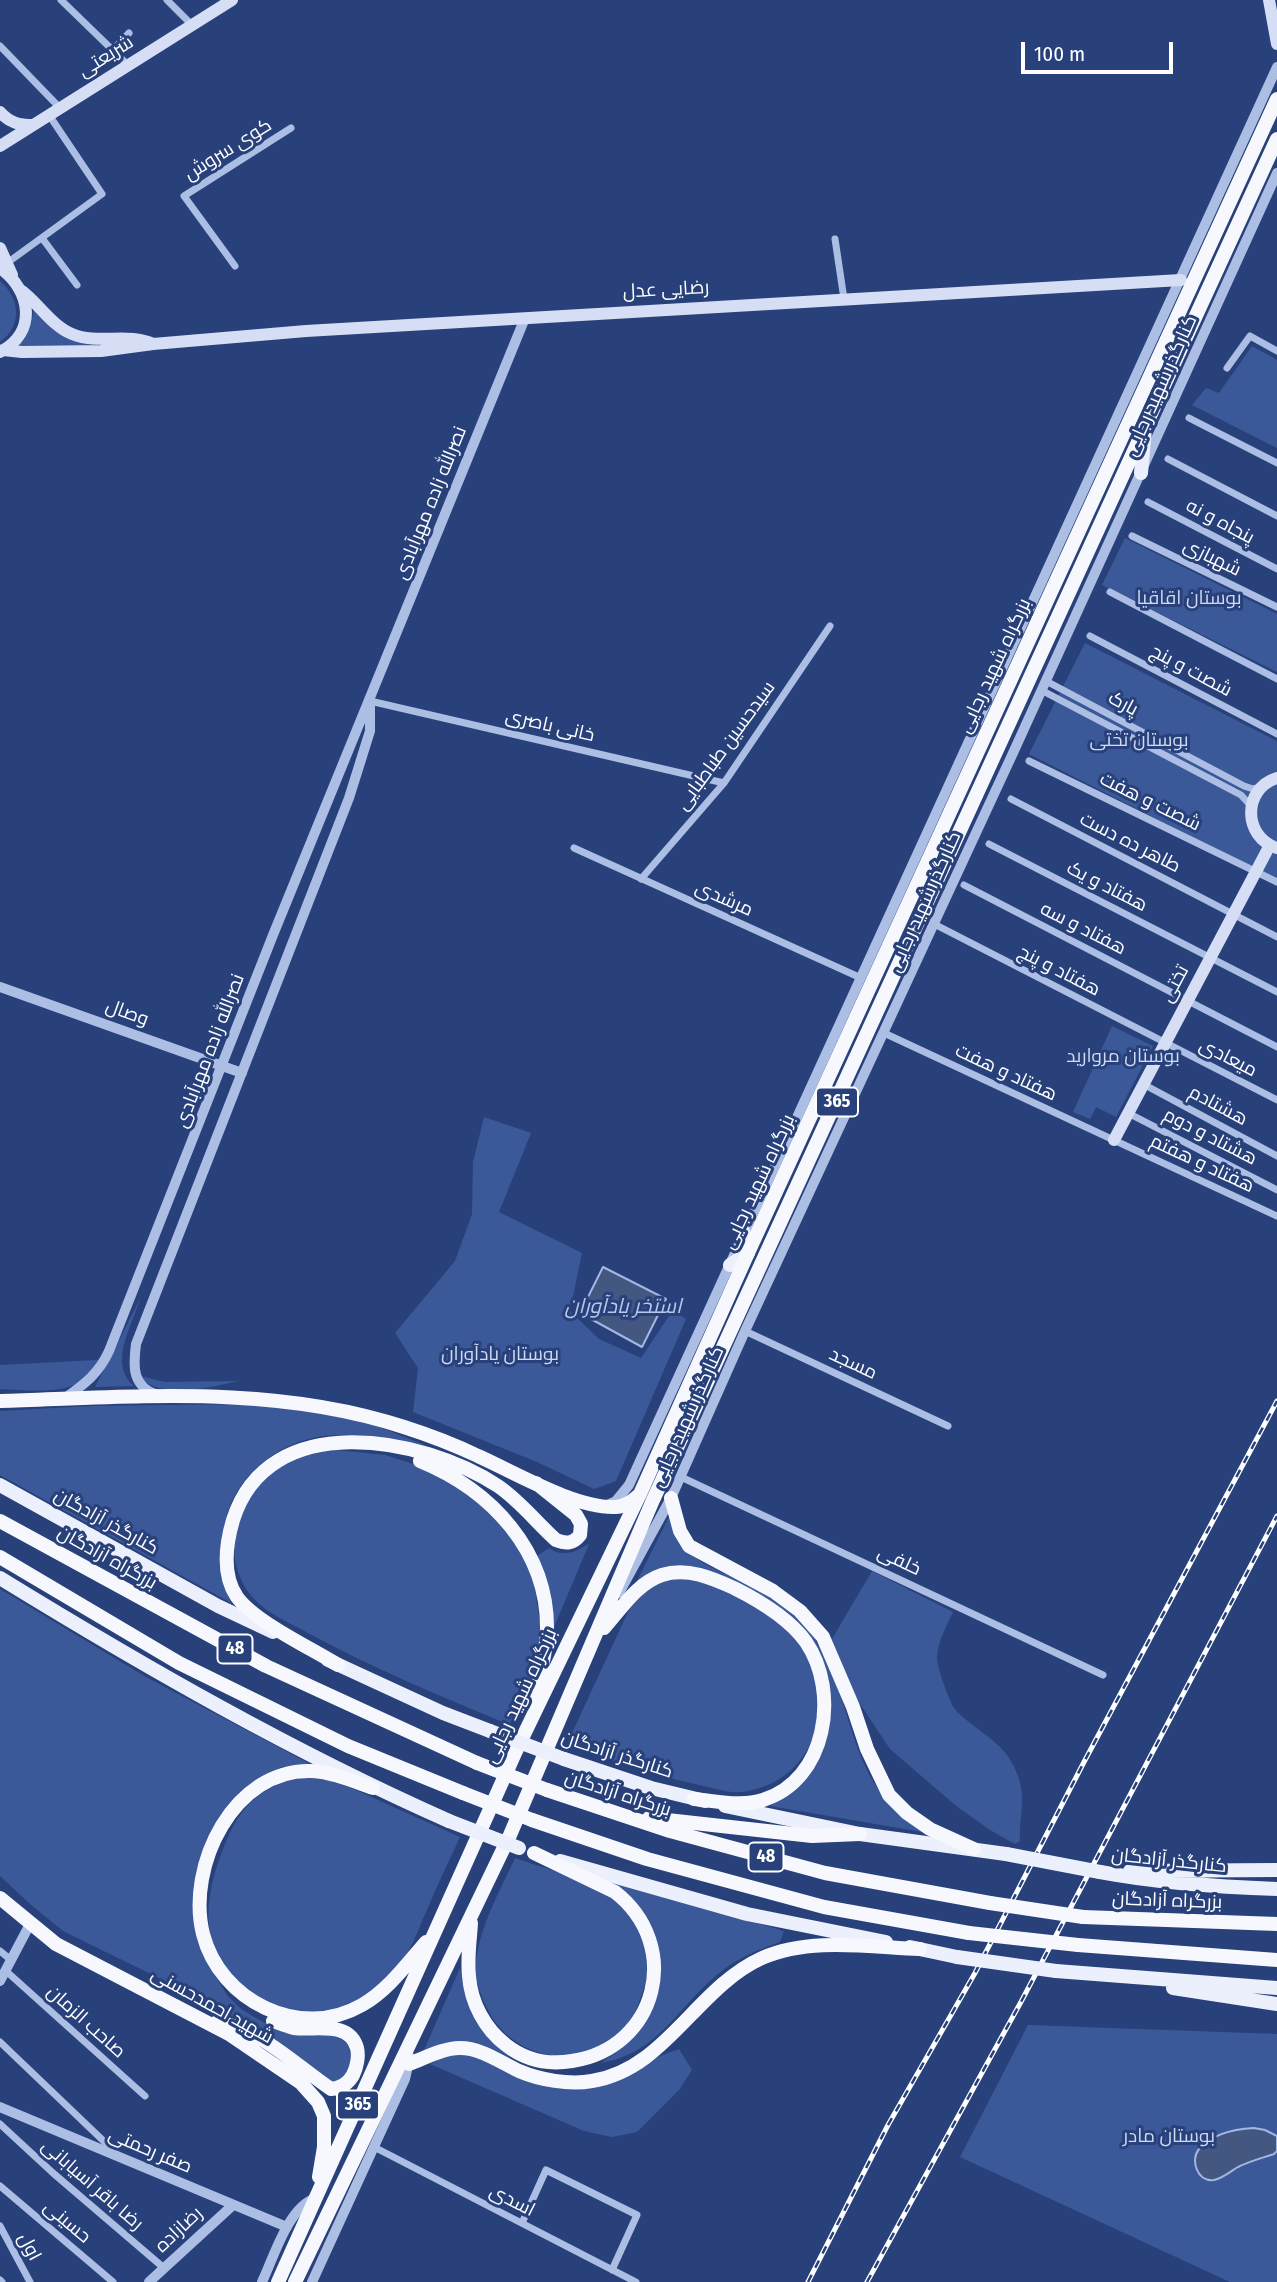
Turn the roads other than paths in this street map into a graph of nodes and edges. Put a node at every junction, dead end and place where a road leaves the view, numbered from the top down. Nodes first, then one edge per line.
1 (61, 0) edge
2 (167, 0) edge
3 (232, 0) edge
4 (1269, 0) edge
5 (192, 25) junction
6 (130, 33) dead end
7 (1277, 44) edge
8 (0, 46) edge
9 (113, 50) junction
10 (128, 65) junction
11 (1277, 67) edge
12 (1277, 99) edge
13 (0, 112) edge
14 (55, 112) junction
15 (34, 125) junction
16 (291, 128) dead end
17 (1277, 139) edge
18 (0, 146) edge
19 (1277, 173) edge
20 (42, 238) junction
21 (835, 239) dead end
22 (0, 248) edge
23 (3, 266) edge
24 (235, 266) dead end
25 (1181, 280) junction
26 (77, 285) dead end
27 (22, 291) junction
28 (844, 299) junction
29 (525, 317) junction
30 (153, 344) junction
31 (2, 351) edge
32 (1277, 351) edge
33 (1227, 368) dead end
34 (1189, 418) dead end
35 (1145, 427) junction
36 (1168, 459) dead end
37 (1277, 463) edge
38 (1141, 473) junction
39 (1148, 502) dead end
40 (1277, 516) edge
41 (1132, 536) dead end
42 (1277, 569) edge
43 (1110, 592) dead end
44 (1277, 607) edge
45 (830, 626) dead end
46 (1090, 636) dead end
47 (1277, 679) edge
48 (1046, 687) junction
49 (370, 701) junction
50 (1277, 734) edge
51 (1030, 761) dead end
52 (1206, 766) junction
53 (1201, 775) junction
54 (1277, 778) edge
55 (724, 783) junction
56 (1261, 787) junction
57 (1011, 799) dead end
58 (1251, 806) junction
59 (989, 844) dead end
60 (1274, 846) edge
61 (574, 848) dead end
62 (1257, 872) junction
63 (641, 879) junction
64 (1277, 882) edge
65 (964, 885) dead end
66 (1234, 914) junction
67 (938, 926) dead end
68 (1277, 937) edge
69 (1211, 957) junction
70 (861, 978) junction
71 (0, 987) edge
72 (1277, 992) edge
73 (1188, 1000) junction
74 (884, 1034) junction
75 (1165, 1043) junction
76 (1277, 1047) edge
77 (223, 1066) junction
78 (242, 1073) junction
79 (1143, 1084) junction
80 (1277, 1100) edge
81 (1128, 1113) junction
82 (1114, 1140) junction
83 (1277, 1156) edge
84 (1277, 1190) edge
85 (1277, 1216) edge
86 (744, 1233) junction
87 (748, 1253) junction
88 (730, 1265) junction
89 (740, 1329) junction
90 (161, 1397) junction
91 (62, 1399) junction
92 (0, 1401) edge
93 (948, 1426) dead end
94 (377, 1444) junction
95 (681, 1477) junction
96 (536, 1483) junction
97 (0, 1485) edge
98 (640, 1494) junction
99 (671, 1498) junction
100 (605, 1506) junction
101 (0, 1521) edge
102 (0, 1557) edge
103 (0, 1578) edge
104 (594, 1640) junction
105 (338, 1665) junction
106 (1103, 1675) dead end
107 (531, 1719) junction
108 (373, 1788) junction
109 (694, 1799) junction
110 (618, 1815) junction
111 (860, 1834) junction
112 (974, 1849) junction
113 (534, 1853) junction
114 (1277, 1870) edge
115 (1100, 1872) junction
116 (1277, 1889) edge
117 (0, 1898) edge
118 (472, 1913) junction
119 (30, 1924) junction
120 (1277, 1924) edge
121 (438, 1927) junction
122 (920, 1949) junction
123 (0, 1951) edge
124 (1277, 1961) edge
125 (6, 1971) edge
126 (1124, 1977) junction
127 (228, 1981) junction
128 (1277, 1987) edge
129 (1277, 2004) edge
130 (201, 2020) junction
131 (0, 2042) edge
132 (409, 2046) junction
133 (409, 2064) junction
134 (145, 2096) dead end
135 (0, 2107) edge
136 (0, 2124) edge
137 (374, 2147) junction
138 (119, 2157) junction
139 (0, 2186) edge
140 (316, 2198) junction
141 (233, 2205) junction
142 (522, 2223) junction
143 (0, 2226) edge
144 (287, 2227) junction
145 (164, 2268) junction
146 (612, 2270) junction
147 (30, 2282) edge
148 (113, 2282) edge
149 (149, 2282) edge
150 (262, 2282) edge
151 (278, 2282) edge
152 (295, 2282) edge
153 (312, 2282) edge
154 (636, 2282) edge

1 - 9 street
2 - 5 street
3 - 5 main road, شریعتی
4 - 7 main road
5 - 10 main road, شریعتی
6 - 9 street
8 - 14 street
9 - 10 street
10 - 14 main road, شریعتی
11 - 25 street, کنارگذر شهید رجایی
12 - 87 highway, بزرگراه شهید رجایی / 365
13 - 15 main road
14 - 15 main road, شریعتی
14 - 20 street
15 - 18 main road, شریعتی
16 - 24 street, کوی سروش
17 - 35 highway, بزرگراه شهید رجایی / 365
19 - 38 street, کنارگذر شهید رجایی
20 - 23 street
20 - 26 street
21 - 28 street
22 - 23 main road
23 - 27 main road
25 - 28 main road, رضایی عدل
25 - 70 street, کنارگذر شهید رجایی
27 - 30 main road
27 - 31 main road
28 - 29 main road, رضایی عدل
29 - 30 main road, رضایی عدل
29 - 49 street, نصرالله زاده مهرآبادی
30 - 31 main road
32 - 33 street
34 - 37 street
35 - 38 main road
35 - 89 highway, بزرگراه شهید رجایی / 365
36 - 40 street
38 - 48 street, کنارگذر شهید رجایی
39 - 42 street, پنجاه و نه
41 - 44 street, شهبازی
43 - 47 street
45 - 55 street, سیدحسین طباطبایی
46 - 50 street, شصت و پنج
48 - 52 street, پارک
48 - 53 street, پارک
48 - 74 street, کنارگذر شهید رجایی
49 - 55 street, خانی باصری
49 - 77 street, نصرالله زاده مهرآبادی
49 - 78 street, نصرالله زاده مهرآبادی
51 - 62 street, شصت و هفت
52 - 53 street
52 - 56 street, پارک
53 - 58 street, پارک
54 - 56 main road
55 - 63 street, سیدحسین طباطبایی
56 - 58 main road
57 - 66 street, طاهر ده دست
58 - 60 main road
59 - 69 street, هفتاد و یک
60 - 62 main road, تختی
61 - 63 street, مرشدی
62 - 64 street, شصت و هفت
62 - 66 main road, تختی
63 - 70 street, مرشدی
65 - 73 street, هفتاد و سه
66 - 68 street, طاهر ده دست
66 - 69 main road, تختی
67 - 75 street, هفتاد و پنج
69 - 72 street, هفتاد و یک
69 - 73 main road, تختی
70 - 86 street, کنارگذر شهید رجایی
71 - 77 street, وصال
73 - 75 main road, تختی
73 - 76 street, هفتاد و سه
74 - 82 street, هفتاد و هفت
74 - 89 street, کنارگذر شهید رجایی
75 - 79 main road, تختی
75 - 80 street, میعادی
77 - 78 street, وصال
77 - 91 street, نصرالله زاده مهرآبادی
78 - 90 street, نصرالله زاده مهرآبادی
79 - 81 main road, تختی
79 - 83 street, هشتادم
81 - 82 main road, تختی
81 - 84 street, هشتاد و دوم
82 - 85 street, هفتاد و هفتم
86 - 87 main road
86 - 88 street, کنارگذر شهید رجایی
87 - 88 main road
87 - 98 highway, بزرگراه شهید رجایی / 365
88 - 100 street, کنارگذر شهید رجایی
89 - 93 street, مسجد
89 - 95 street, کنارگذر شهید رجایی
89 - 104 highway, بزرگراه شهید رجایی / 365
90 - 91 highway
90 - 96 highway
91 - 92 highway
94 - 96 highway
94 - 105 highway
94 - 107 highway
95 - 99 street, کنارگذر شهید رجایی
95 - 106 street, خلفی
96 - 100 highway
97 - 105 main road, کنارگذر آزادگان
98 - 100 highway
98 - 107 highway, بزرگراه شهید رجایی / 365
99 - 104 street, کنارگذر شهید رجایی
99 - 112 highway
101 - 110 highway, بزرگراه آزادگان / 48, bridge
102 - 124 highway, 48, bridge
103 - 108 main road
104 - 109 highway
104 - 118 highway, بزرگراه شهید رجایی / 365
105 - 109 main road, کنارگذر آزادگان, bridge
107 - 121 highway, بزرگراه شهید رجایی / 365
108 - 113 main road, bridge
108 - 127 highway
109 - 111 main road, کنارگذر آزادگان
110 - 111 highway
110 - 120 highway, بزرگراه آزادگان / 48, bridge
111 - 112 main road, کنارگذر آزادگان
112 - 115 main road, کنارگذر آزادگان, bridge
113 - 118 highway
113 - 122 main road
114 - 115 main road
115 - 116 main road, کنارگذر آزادگان
117 - 119 highway, شهید احمدحسنی
118 - 132 highway, بزرگراه شهید رجایی / 365
119 - 125 street
119 - 130 highway, شهید احمدحسنی
121 - 127 highway
121 - 140 highway, بزرگراه شهید رجایی / 365
122 - 126 main road, bridge
122 - 133 highway
123 - 125 street, صاحب الزمان
125 - 134 street, صاحب الزمان
126 - 128 main road
126 - 129 main road
127 - 130 highway
130 - 140 highway, شهید احمدحسنی
131 - 138 street
132 - 133 street
132 - 152 highway, بزرگراه شهید رجایی / 365
133 - 137 street
135 - 138 street, صفر رحمتی
136 - 145 street, رضا باقر آسیابانی
137 - 142 street, اسدی
137 - 153 street
138 - 141 street, صفر رحمتی
139 - 148 street, حسینی
140 - 144 street
140 - 151 highway, بزرگراه شهید رجایی / 365
141 - 144 street, صفر رحمتی
141 - 145 street, رضازاده
142 - 146 street, اسدی
142 - 146 street
143 - 147 street, اول
144 - 150 street
145 - 149 street, رضازاده
146 - 154 street, اسدی

